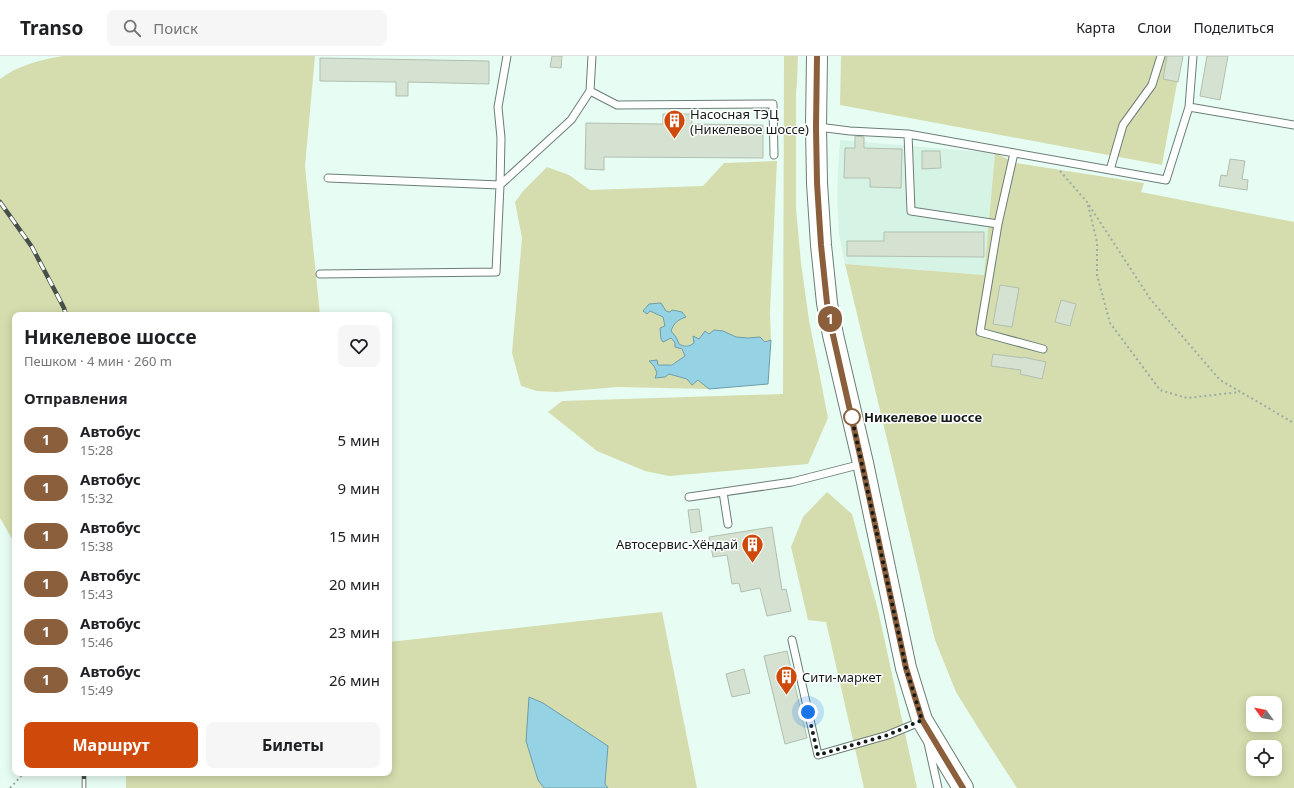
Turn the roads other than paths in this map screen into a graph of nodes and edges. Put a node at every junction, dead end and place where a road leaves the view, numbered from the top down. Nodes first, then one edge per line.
1 (507, 56) edge
2 (592, 56) edge
3 (816, 56) edge
4 (1161, 56) edge
5 (1193, 56) edge
6 (590, 91) junction
7 (1189, 107) junction
8 (1294, 125) edge
9 (816, 127) junction
10 (908, 134) junction
11 (1014, 153) junction
12 (774, 155) dead end
13 (1110, 170) junction
14 (328, 178) dead end
15 (500, 185) junction
16 (998, 224) junction
17 (320, 274) dead end
18 (1043, 349) dead end
19 (862, 464) junction
20 (723, 492) junction
21 (689, 497) dead end
22 (728, 524) dead end
23 (792, 640) dead end
24 (922, 720) junction
25 (938, 788) edge
26 (963, 788) edge

1 - 15 lane
2 - 6 lane
3 - 9 main road
4 - 13 lane
5 - 7 lane
6 - 12 lane
6 - 15 lane
7 - 8 lane
7 - 13 lane
9 - 10 lane
9 - 19 main road
10 - 11 lane
10 - 16 lane
11 - 13 lane
11 - 16 lane
14 - 15 lane
15 - 17 lane
16 - 18 lane
19 - 20 lane
19 - 24 main road
20 - 21 lane
20 - 22 lane
23 - 24 lane
24 - 25 lane
24 - 26 main road

